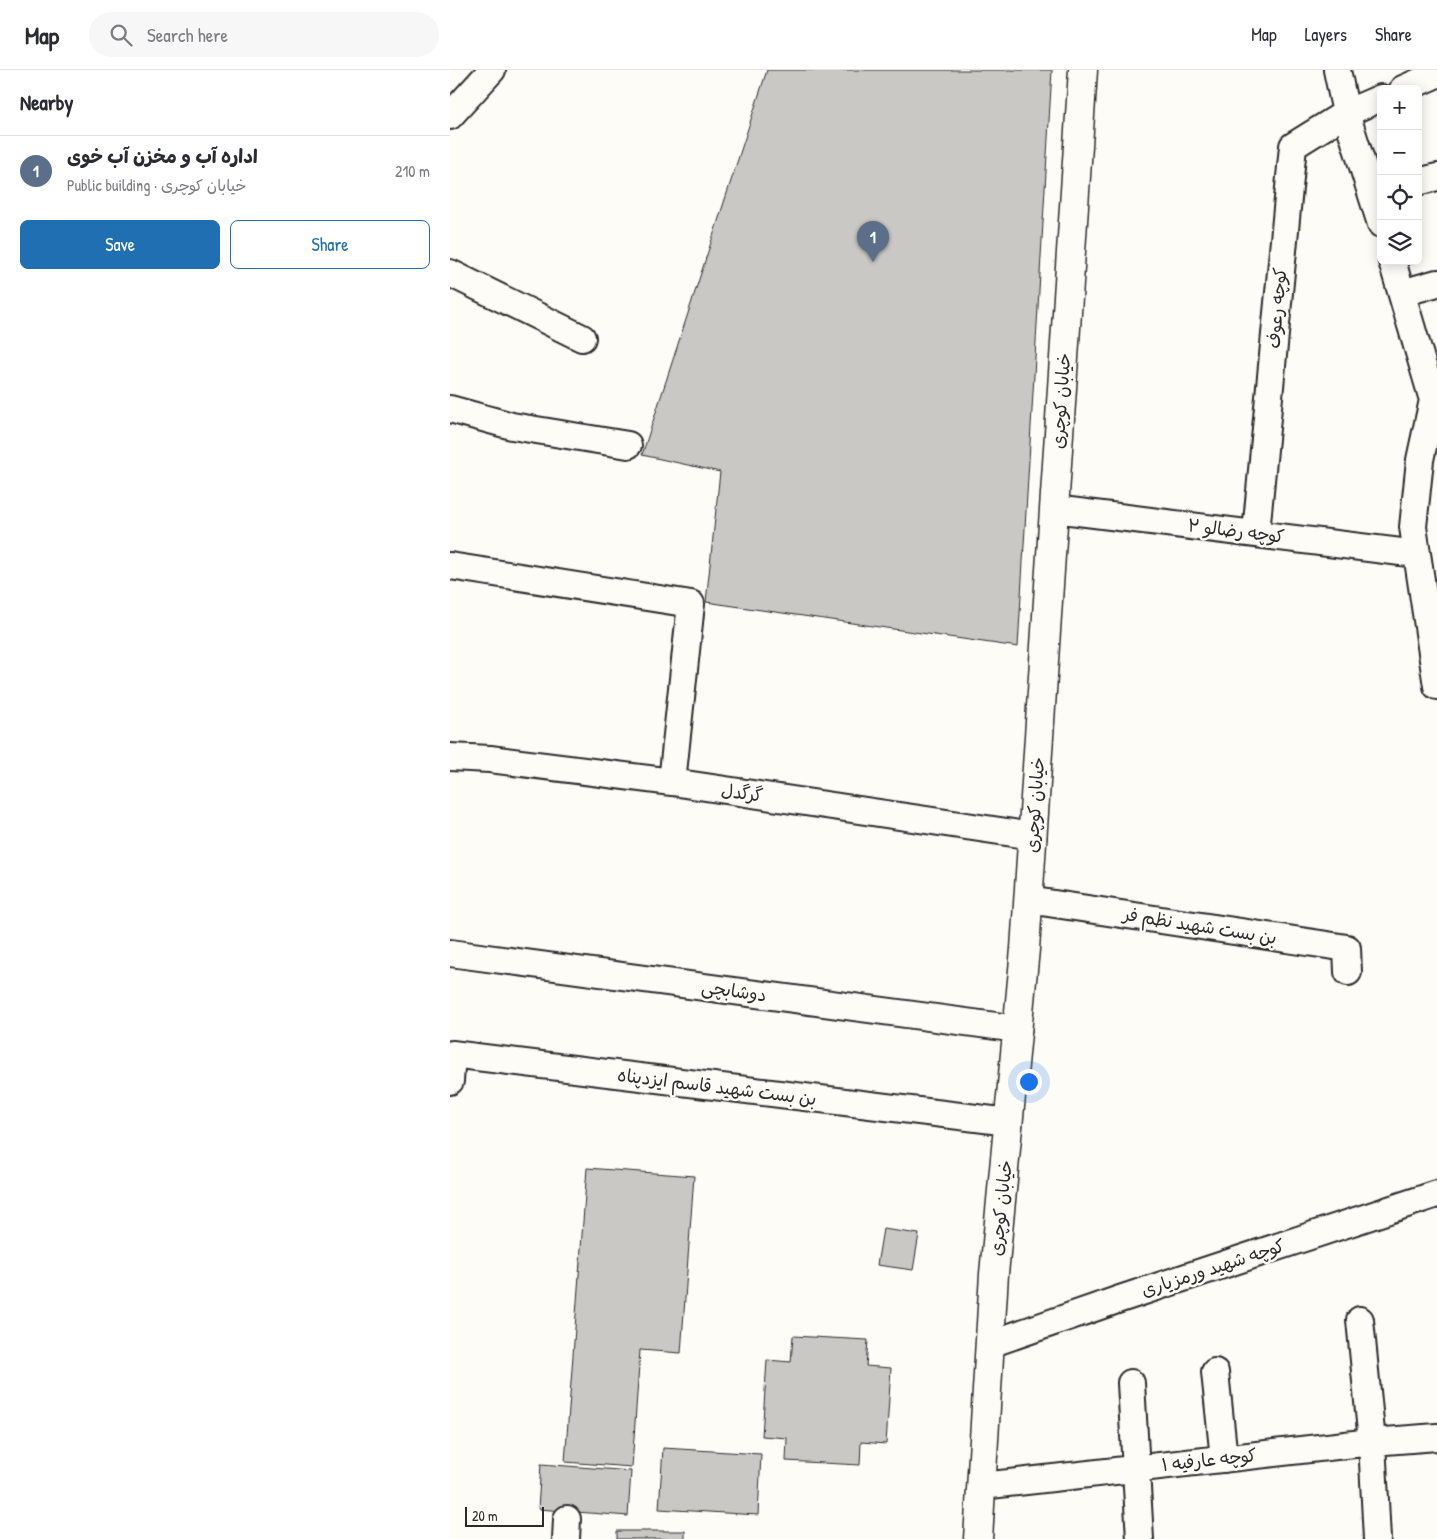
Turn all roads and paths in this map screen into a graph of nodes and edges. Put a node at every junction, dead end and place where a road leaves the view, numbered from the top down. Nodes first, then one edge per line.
1 (492, 70) edge
2 (1083, 70) edge
3 (1337, 70) edge
4 (1437, 74) edge
5 (1412, 85) edge
6 (1377, 100) edge
7 (1346, 113) junction
8 (450, 116) edge
9 (1437, 177) edge
10 (1422, 181) edge
11 (1376, 194) edge
12 (1380, 220) edge
13 (1393, 265) edge
14 (450, 273) edge
15 (1437, 283) edge
16 (1402, 294) junction
17 (582, 338) dead end
18 (1435, 400) edge
19 (450, 409) edge
20 (628, 445) dead end
21 (1054, 509) junction
22 (1256, 533) junction
23 (1417, 554) junction
24 (450, 566) edge
25 (1437, 686) edge
26 (450, 757) edge
27 (672, 782) junction
28 (1033, 836) junction
29 (1028, 900) junction
30 (450, 953) edge
31 (1348, 972) dead end
32 (1018, 1029) junction
33 (450, 1081) edge
34 (1009, 1122) junction
35 (1437, 1194) edge
36 (1360, 1320) dead end
37 (990, 1344) junction
38 (1215, 1372) dead end
39 (1132, 1383) dead end
40 (1437, 1437) edge
41 (1372, 1442) junction
42 (1224, 1459) junction
43 (1137, 1468) junction
44 (982, 1486) junction
45 (978, 1539) edge
46 (1140, 1539) edge
47 (1377, 1539) edge

1 - 8 street
2 - 21 main road, خیابان کوچری
3 - 7 street
4 - 5 street
6 - 7 street
7 - 11 street
7 - 22 street, کوچه رعوف
9 - 10 street
11 - 12 street
13 - 16 street
14 - 17 street
15 - 16 street
16 - 18 street
18 - 23 street
19 - 20 street
21 - 22 street, کوچه رضالو ۲
21 - 28 main road, خیابان کوچری
22 - 23 street, کوچه رضالو ۲
23 - 25 street
24 - 27 street
26 - 27 street, گرگدل
27 - 28 street, گرگدل
28 - 29 main road, خیابان کوچری
29 - 31 street, بن بست شهید نظم فر
29 - 32 main road, خیابان کوچری
30 - 32 street, دوشابچی
32 - 34 main road, خیابان کوچری
33 - 34 street, بن بست شهید قاسم ایزدپناه
34 - 37 main road, خیابان کوچری
35 - 37 street, کوچه شهید ورمزیاری
36 - 41 street
37 - 44 main road, خیابان کوچری
38 - 42 street
39 - 43 street
40 - 41 street, کوچه عارفیه ۱
41 - 42 street, کوچه عارفیه ۱
41 - 47 street
42 - 43 street, کوچه عارفیه ۱
43 - 44 street, کوچه عارفیه ۱
43 - 46 street
44 - 45 main road, خیابان کوچری

